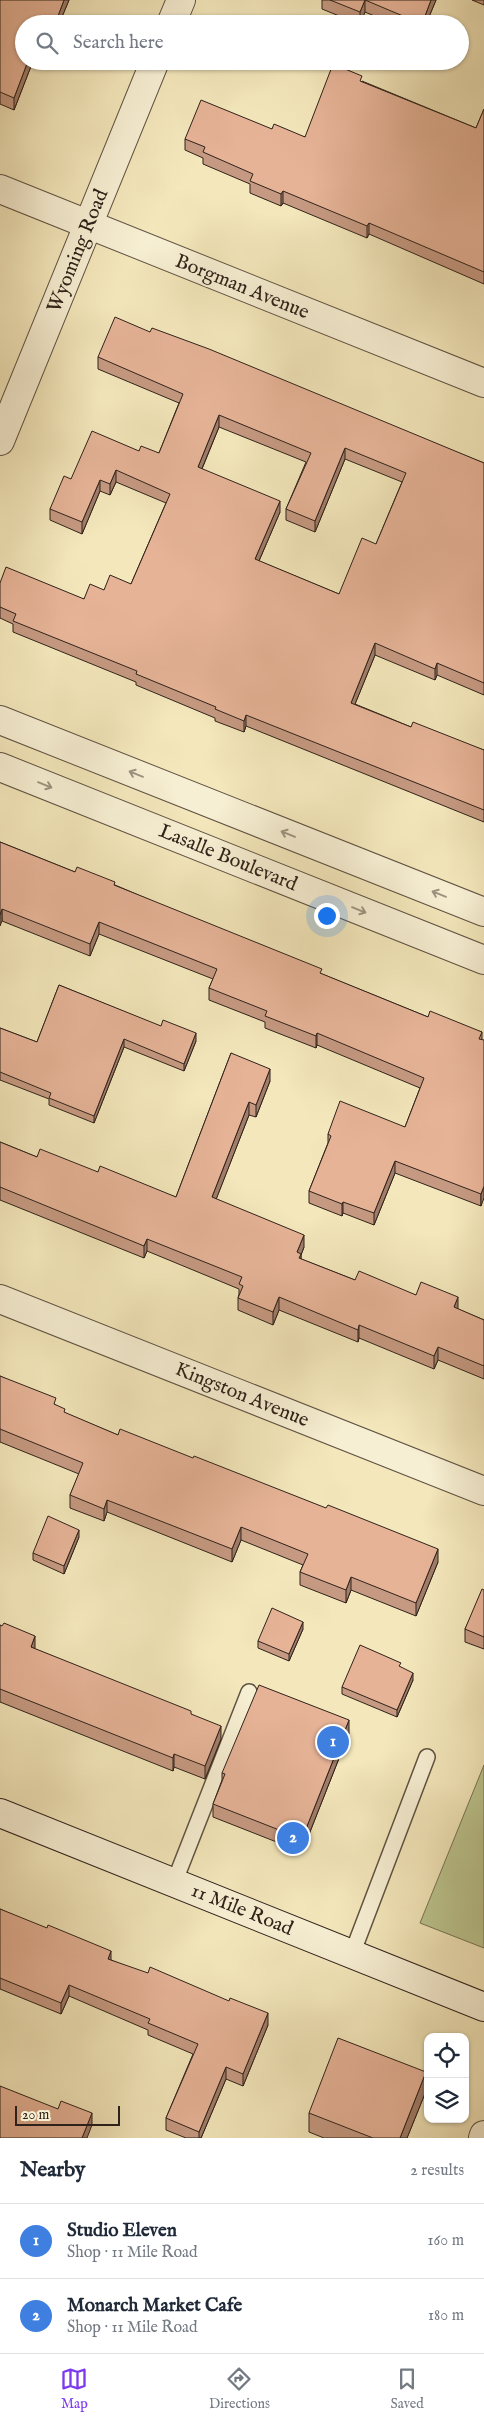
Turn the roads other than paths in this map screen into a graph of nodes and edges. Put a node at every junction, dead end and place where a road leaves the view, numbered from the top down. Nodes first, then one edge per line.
1 (180, 0) edge
2 (174, 15) edge
3 (152, 70) edge
4 (0, 189) edge
5 (89, 225) junction
6 (484, 383) edge
7 (0, 441) edge
8 (0, 720) edge
9 (0, 767) edge
10 (484, 912) edge
11 (484, 960) edge
12 (0, 1299) edge
13 (484, 1491) edge
14 (249, 1692) dead end
15 (428, 1757) dead end
16 (0, 1814) edge
17 (174, 1883) junction
18 (352, 1954) junction
19 (484, 2007) edge

1 - 2 street
3 - 5 street, Wyoming Road
4 - 5 street, Borgman Avenue
5 - 6 street, Borgman Avenue
5 - 7 street, Wyoming Road
10 -> 8 street
9 -> 11 street, Lasalle Boulevard
12 - 13 street, Kingston Avenue
14 - 17 lane
15 - 18 lane
16 - 17 street, 11 Mile Road
17 - 18 street, 11 Mile Road
18 - 19 street, 11 Mile Road

